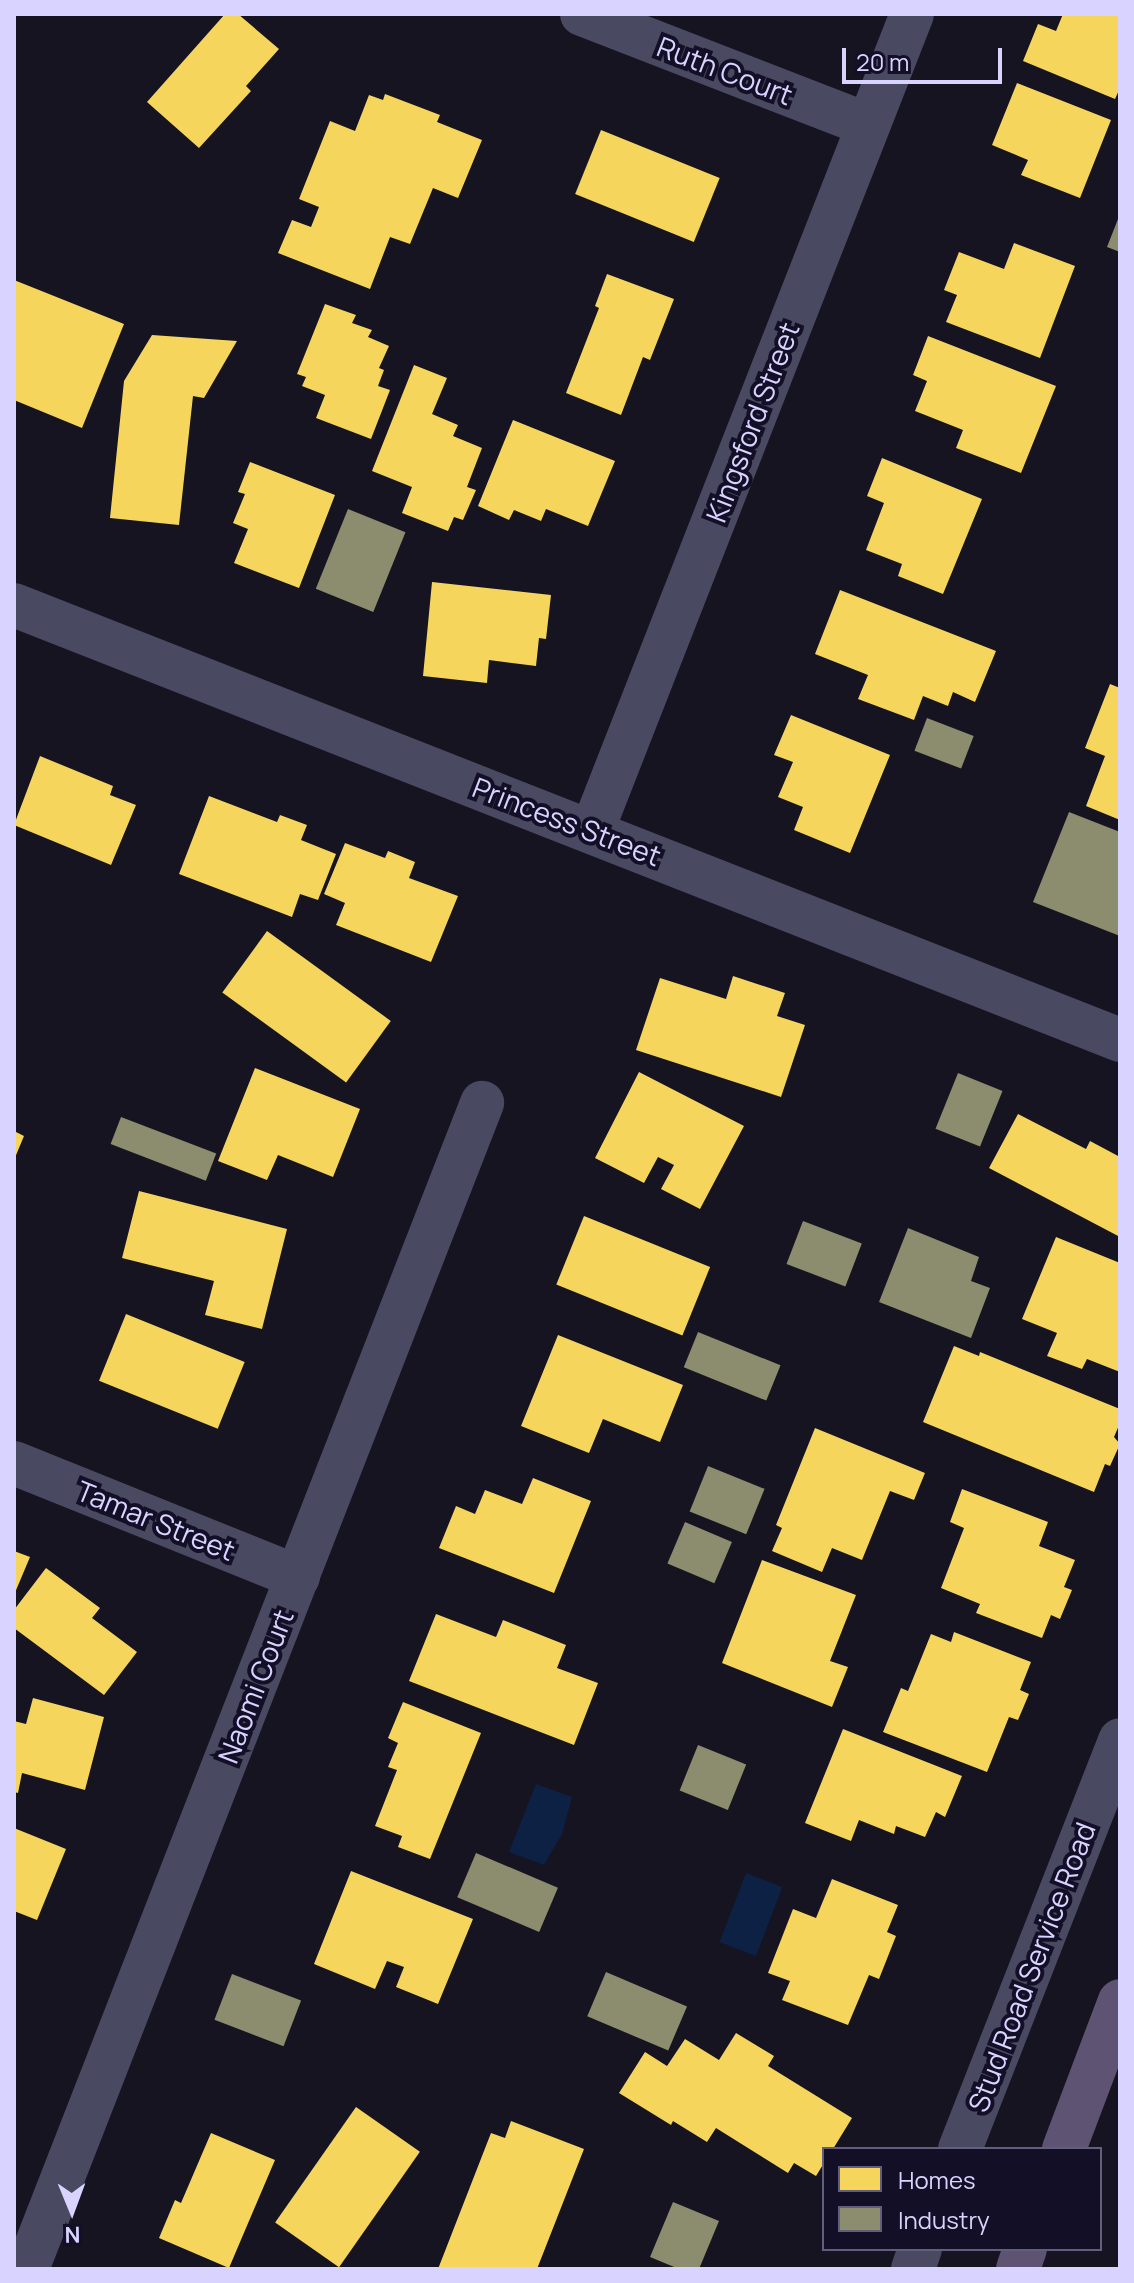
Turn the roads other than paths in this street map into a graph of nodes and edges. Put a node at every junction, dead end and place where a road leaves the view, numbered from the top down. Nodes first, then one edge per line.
1 (582, 14) edge
2 (912, 14) edge
3 (868, 125) junction
4 (14, 605) edge
5 (592, 831) junction
6 (1120, 1040) edge
7 (482, 1103) dead end
8 (14, 1463) edge
9 (298, 1577) junction
10 (1120, 1740) edge
11 (1120, 2001) edge
12 (961, 2147) edge
13 (1065, 2147) edge
14 (27, 2269) edge

1 - 3 street, Ruth Court
2 - 3 street, Kingsford Street
3 - 5 street, Kingsford Street
4 - 5 street, Princess Street
5 - 6 street, Princess Street
7 - 9 street, Naomi Court
8 - 9 street, Tamar Street
9 - 14 street, Naomi Court
10 - 12 street, Stud Road Service Road
11 - 13 main road

